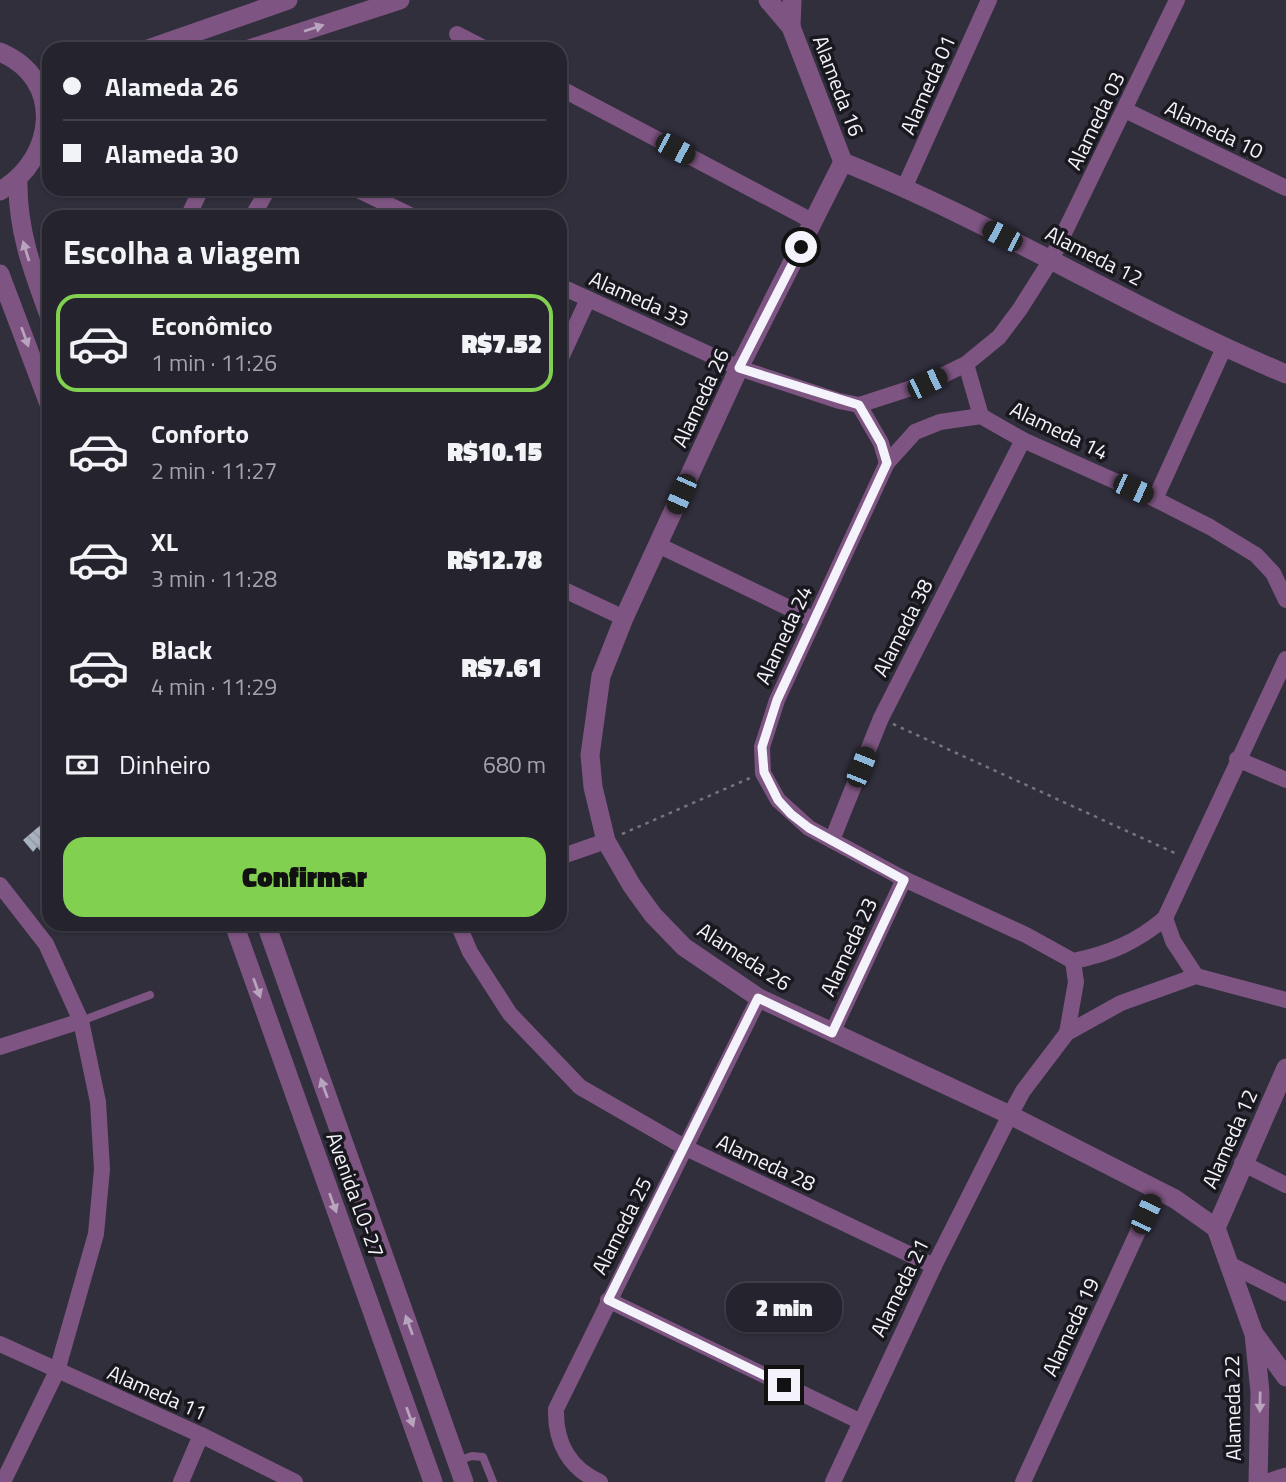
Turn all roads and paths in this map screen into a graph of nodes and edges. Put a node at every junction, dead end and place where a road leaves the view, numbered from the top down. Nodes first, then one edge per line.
1 (288, 0) edge
2 (400, 0) edge
3 (768, 0) edge
4 (792, 0) edge
5 (989, 0) edge
6 (1177, 0) edge
7 (790, 27) junction
8 (457, 34) dead end
9 (168, 42) edge
10 (271, 42) edge
11 (472, 42) edge
12 (0, 52) edge
13 (39, 74) edge
14 (567, 92) edge
15 (42, 97) edge
16 (1125, 110) junction
17 (42, 146) edge
18 (843, 162) junction
19 (18, 180) junction
20 (905, 186) junction
21 (1286, 188) edge
22 (0, 191) edge
23 (370, 196) edge
24 (400, 210) edge
25 (814, 222) junction
26 (1051, 260) junction
27 (0, 274) edge
28 (567, 289) edge
29 (42, 296) edge
30 (588, 299) junction
31 (567, 345) edge
32 (1224, 348) junction
33 (966, 364) junction
34 (739, 368) junction
35 (1286, 374) edge
36 (42, 385) edge
37 (859, 405) junction
38 (981, 416) junction
39 (1023, 440) junction
40 (887, 463) junction
41 (1155, 499) junction
42 (658, 545) junction
43 (567, 591) edge
44 (1286, 600) edge
45 (624, 618) junction
46 (814, 620) junction
47 (1286, 659) edge
48 (881, 718) junction
49 (1237, 759) junction
50 (764, 772) junction
51 (1286, 780) edge
52 (606, 841) junction
53 (832, 841) junction
54 (567, 855) edge
55 (1191, 860) junction
56 (904, 880) junction
57 (0, 885) edge
58 (1165, 918) junction
59 (236, 931) edge
60 (268, 931) edge
61 (461, 931) edge
62 (1073, 961) junction
63 (1196, 976) junction
64 (150, 995) dead end
65 (758, 998) junction
66 (1286, 1000) edge
67 (81, 1021) junction
68 (832, 1033) junction
69 (1067, 1033) junction
70 (0, 1047) edge
71 (1286, 1068) edge
72 (1010, 1115) junction
73 (686, 1148) junction
74 (1242, 1163) junction
75 (1286, 1185) edge
76 (1157, 1190) junction
77 (1216, 1228) junction
78 (1229, 1264) junction
79 (934, 1266) junction
80 (1286, 1293) edge
81 (608, 1300) junction
82 (1254, 1334) junction
83 (0, 1344) edge
84 (57, 1371) junction
85 (1286, 1377) edge
86 (859, 1421) junction
87 (201, 1435) junction
88 (457, 1461) junction
89 (1286, 1476) edge
90 (579, 1478) edge
91 (3, 1482) edge
92 (181, 1482) edge
93 (295, 1482) edge
94 (433, 1482) edge
95 (464, 1482) edge
96 (493, 1482) edge
97 (600, 1482) edge
98 (833, 1482) edge
99 (1023, 1482) edge
100 (1258, 1482) edge
101 (1271, 1482) edge

1 - 9 street
10 -> 2 street
3 - 7 street, Alameda 16
4 - 7 street, Alameda 16
5 - 20 street, Alameda 01
6 - 16 street, Alameda 03
7 - 18 street, Alameda 16
8 - 11 street
12 - 13 street
13 - 15 street
14 - 25 street
16 - 21 street, Alameda 10
16 - 26 street, Alameda 03
17 - 19 street
18 - 20 street, Alameda 12
18 - 25 street, Alameda 26
19 - 22 street
29 -> 19 street
20 - 26 street, Alameda 12
23 - 24 street
25 - 34 street, Alameda 26
26 - 32 street, Alameda 12
26 - 33 street, Alameda 03
27 -> 36 street
28 - 30 street, Alameda 33
30 - 31 street
30 - 34 street, Alameda 33
32 - 35 street, Alameda 12
32 - 41 street
33 - 37 street, Alameda 03
33 - 38 street
34 - 37 street, Alameda 33
34 - 42 street, Alameda 26
37 - 40 street
38 - 39 street, Alameda 14
38 - 40 street, Alameda 24
39 - 41 street, Alameda 14
39 - 48 street, Alameda 38
40 - 46 street, Alameda 24
41 - 44 street, Alameda 14
42 - 45 street, Alameda 26
42 - 46 street
43 - 45 street
45 - 52 street, Alameda 26
46 - 50 street, Alameda 24
47 - 49 street
48 - 53 street, Alameda 38
48 - 55 path
49 - 51 street
49 - 55 street
50 - 52 path
50 - 53 street, Alameda 24
52 - 54 street
52 - 65 street, Alameda 26
53 - 56 street, Alameda 24
55 - 58 street
56 - 62 street, Alameda 24
56 - 68 street, Alameda 23
57 - 67 street
58 - 62 street
58 - 63 street
59 -> 94 street, Avenida LO-27
88 -> 60 street, Avenida LO-27
61 - 73 street, Alameda 28
62 - 69 street
63 - 66 street
63 - 69 street
64 - 67 lane
65 - 68 street, Alameda 26
65 - 73 street, Alameda 25
67 - 70 street
67 - 84 street
68 - 72 street, Alameda 26
69 - 72 street, Alameda 21
71 - 74 street, Alameda 12
72 - 76 street, Alameda 26
72 - 79 street, Alameda 21
73 - 79 street, Alameda 28
73 - 81 street, Alameda 25
74 - 75 street
74 - 77 street, Alameda 12
76 - 77 street, Alameda 26
76 - 99 street, Alameda 19
77 - 78 street, Alameda 22
78 - 80 street
78 - 82 street, Alameda 22
79 - 86 street, Alameda 21
81 - 86 street
81 - 90 street, Alameda 25
82 - 85 street, Alameda 22
82 -> 100 street, Alameda 22
83 - 84 street, Alameda 11
84 - 87 street, Alameda 11
84 - 91 street
86 - 98 street, Alameda 21
87 - 92 street
87 - 93 street, Alameda 11
88 - 95 street, Avenida LO-27
88 - 96 lane
89 - 101 street
90 - 97 street

